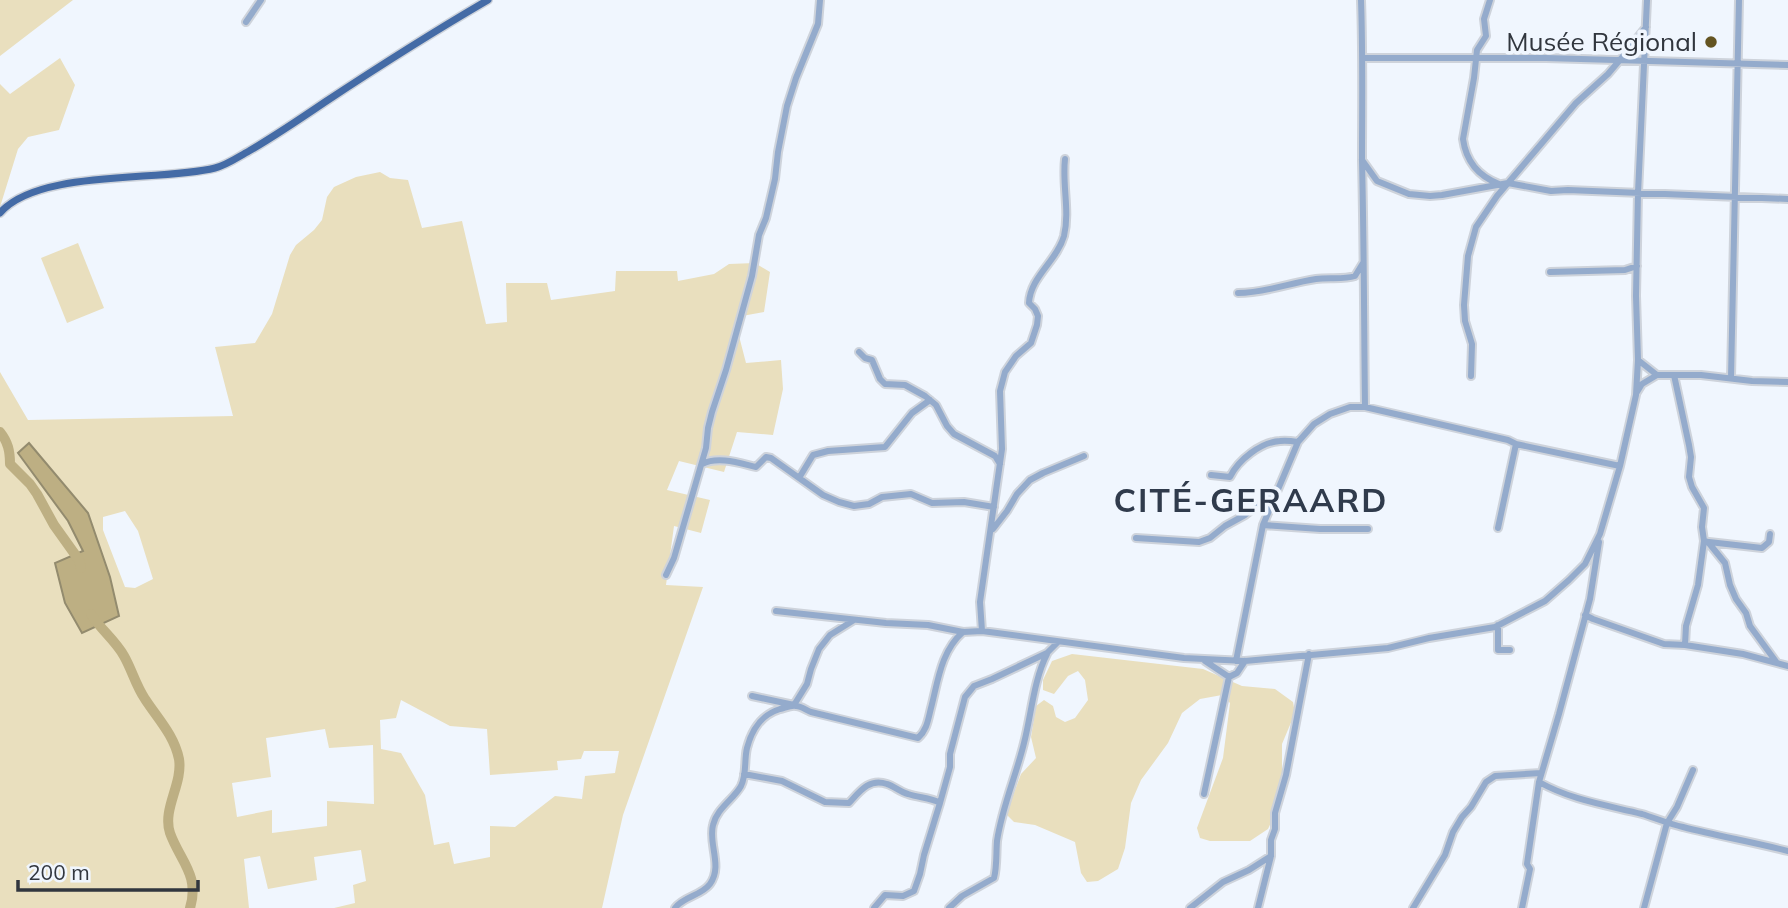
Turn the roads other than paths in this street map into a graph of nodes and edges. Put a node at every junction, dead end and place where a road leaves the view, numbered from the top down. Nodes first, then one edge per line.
1 (261, 0) edge
2 (488, 0) edge
3 (820, 0) edge
4 (1361, 0) edge
5 (1490, 0) edge
6 (1647, 0) edge
7 (1739, 0) edge
8 (246, 22) dead end
9 (1646, 27) junction
10 (1476, 57) junction
11 (1363, 58) junction
12 (1619, 61) junction
13 (1644, 62) junction
14 (1738, 64) junction
15 (1788, 65) edge
16 (1065, 159) dead end
17 (1362, 160) junction
18 (1504, 184) junction
19 (1638, 193) junction
20 (1735, 197) junction
21 (1788, 199) edge
22 (0, 214) edge
23 (1363, 262) junction
24 (1637, 266) junction
25 (1550, 272) dead end
26 (1238, 293) dead end
27 (859, 352) dead end
28 (1638, 360) junction
29 (1657, 375) junction
30 (1674, 375) junction
31 (1471, 376) dead end
32 (1731, 378) junction
33 (1788, 382) edge
34 (1636, 395) junction
35 (930, 400) junction
36 (1365, 407) junction
37 (1298, 442) junction
38 (1516, 444) junction
39 (1084, 456) dead end
40 (700, 465) junction
41 (1000, 466) junction
42 (1620, 466) junction
43 (1211, 475) dead end
44 (799, 478) junction
45 (1277, 490) junction
46 (994, 507) junction
47 (1263, 526) junction
48 (1498, 528) dead end
49 (1368, 529) dead end
50 (991, 531) junction
51 (1600, 534) junction
52 (1770, 534) dead end
53 (1136, 538) dead end
54 (1706, 542) junction
55 (666, 575) dead end
56 (776, 611) dead end
57 (1585, 615) junction
58 (854, 620) junction
59 (1498, 625) junction
60 (982, 631) junction
61 (963, 632) junction
62 (1058, 642) junction
63 (1685, 645) junction
64 (1510, 650) dead end
65 (1047, 653) junction
66 (1309, 654) junction
67 (1202, 660) junction
68 (1236, 661) junction
69 (1245, 661) junction
70 (1777, 663) junction
71 (1788, 666) edge
72 (1229, 677) junction
73 (752, 696) dead end
74 (794, 705) junction
75 (1693, 770) dead end
76 (1541, 773) junction
77 (744, 774) junction
78 (1539, 782) junction
79 (1204, 794) dead end
80 (940, 803) junction
81 (1667, 823) junction
82 (1788, 851) edge
83 (1271, 856) junction
84 (675, 908) edge
85 (874, 908) edge
86 (949, 908) edge
87 (1190, 908) edge
88 (1258, 908) edge
89 (1413, 908) edge
90 (1522, 908) edge
91 (1644, 908) edge

1 - 8 street
2 - 22 main road
3 - 40 street
4 - 11 street
5 - 10 street
6 - 9 street
7 - 14 street
9 - 12 street
9 - 13 street
10 - 11 street
10 - 12 street
10 - 18 street
11 - 17 street
12 - 13 street
12 - 18 street
13 - 14 street
13 - 19 street
14 - 15 street
14 - 20 street
16 - 41 street
17 - 18 street
17 - 23 street
18 - 19 street
18 - 31 street
19 - 20 street
19 - 24 street
20 - 21 street
20 - 32 street
23 - 26 street
23 - 36 street
24 - 25 street
24 - 28 street
27 - 35 street
28 - 29 street
28 - 34 street
29 - 30 street
29 - 34 street
30 - 32 street
30 - 54 street
32 - 33 street
34 - 42 street
35 - 41 street
35 - 44 street
36 - 37 street
36 - 38 street
37 - 43 street
37 - 45 street
38 - 42 street
38 - 48 street
39 - 50 street
40 - 44 street
40 - 55 street
41 - 46 street
42 - 51 street
44 - 46 street
45 - 47 street
45 - 53 street
46 - 50 street
47 - 49 street
47 - 68 street
50 - 60 street
51 - 57 street
51 - 59 street
52 - 54 street
54 - 63 street
54 - 70 street
56 - 58 street
57 - 63 street
57 - 76 street
58 - 61 street
58 - 74 street
59 - 64 street
59 - 66 street
60 - 61 street
60 - 62 street
61 - 74 street
62 - 65 street
62 - 67 street
63 - 70 street
65 - 80 street
65 - 86 street
66 - 69 street
66 - 83 street
67 - 68 street
67 - 72 street
68 - 69 street
69 - 72 street
70 - 71 street
72 - 79 street
73 - 74 street
74 - 77 street
75 - 81 street
76 - 78 street
76 - 89 street
77 - 80 street
77 - 84 street
78 - 81 street
78 - 90 street
80 - 85 street
81 - 82 street
81 - 91 street
83 - 87 street
83 - 88 street

